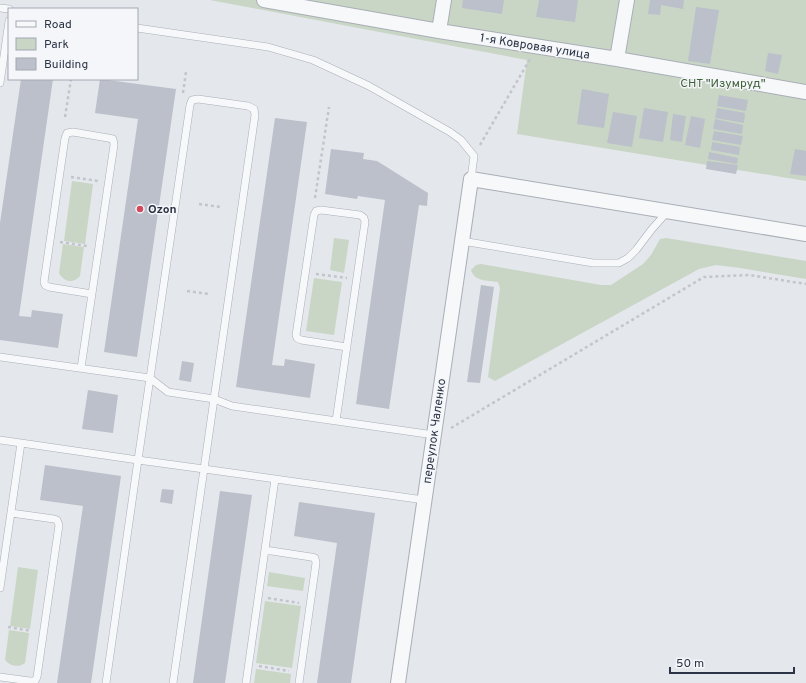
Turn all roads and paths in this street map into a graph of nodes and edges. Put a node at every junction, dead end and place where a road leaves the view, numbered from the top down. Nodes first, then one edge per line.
1 (267, 0) edge
2 (444, 0) edge
3 (627, 0) edge
4 (8, 28) edge
5 (138, 28) edge
6 (439, 30) junction
7 (538, 46) junction
8 (617, 59) junction
9 (70, 80) edge
10 (0, 83) edge
11 (806, 92) edge
12 (329, 107) dead end
13 (65, 116) dead end
14 (474, 156) junction
15 (68, 176) dead end
16 (471, 178) junction
17 (100, 181) dead end
18 (315, 198) dead end
19 (199, 204) dead end
20 (221, 207) dead end
21 (668, 211) junction
22 (806, 234) edge
23 (462, 241) junction
24 (60, 242) dead end
25 (88, 246) dead end
26 (312, 273) dead end
27 (346, 278) dead end
28 (806, 284) edge
29 (187, 290) dead end
30 (92, 294) junction
31 (209, 294) dead end
32 (347, 347) junction
33 (0, 357) edge
34 (81, 368) junction
35 (150, 378) junction
36 (214, 399) junction
37 (336, 420) junction
38 (434, 435) junction
39 (0, 440) edge
40 (21, 443) junction
41 (138, 460) junction
42 (204, 469) junction
43 (275, 479) junction
44 (424, 500) junction
45 (11, 512) junction
46 (265, 550) junction
47 (0, 588) edge
48 (266, 598) dead end
49 (301, 603) dead end
50 (8, 627) dead end
51 (31, 631) dead end
52 (256, 666) dead end
53 (292, 671) dead end
54 (0, 677) edge
55 (106, 683) edge
56 (173, 683) edge
57 (246, 683) edge
58 (298, 683) edge
59 (398, 683) edge

1 - 6 street, 1-я Ковровая улица
2 - 6 street
3 - 8 street
4 - 10 lane
5 - 14 lane
6 - 7 street, 1-я Ковровая улица
7 - 8 street, 1-я Ковровая улица
7 - 14 path
8 - 11 street, 1-я Ковровая улица
9 - 13 path
12 - 18 path
14 - 16 lane
15 - 17 path
16 - 21 street
16 - 23 street, переулок Чаленко
19 - 20 path
21 - 22 street
21 - 23 lane
23 - 38 street, переулок Чаленко
24 - 25 path
26 - 27 path
28 - 38 path
29 - 31 path
30 - 30 lane
30 - 34 lane
32 - 32 lane
32 - 37 lane
33 - 34 lane
34 - 35 lane
35 - 36 lane
35 - 36 lane
35 - 41 lane
36 - 37 lane
36 - 42 lane
37 - 38 lane
38 - 44 street, переулок Чаленко
39 - 40 lane
40 - 41 lane
40 - 45 lane
41 - 42 lane
41 - 55 lane
42 - 43 lane
42 - 56 lane
43 - 44 lane
43 - 46 lane
44 - 59 street, переулок Чаленко
45 - 47 lane
45 - 54 lane
46 - 57 lane
46 - 58 lane
48 - 49 path
50 - 51 path
52 - 53 path

